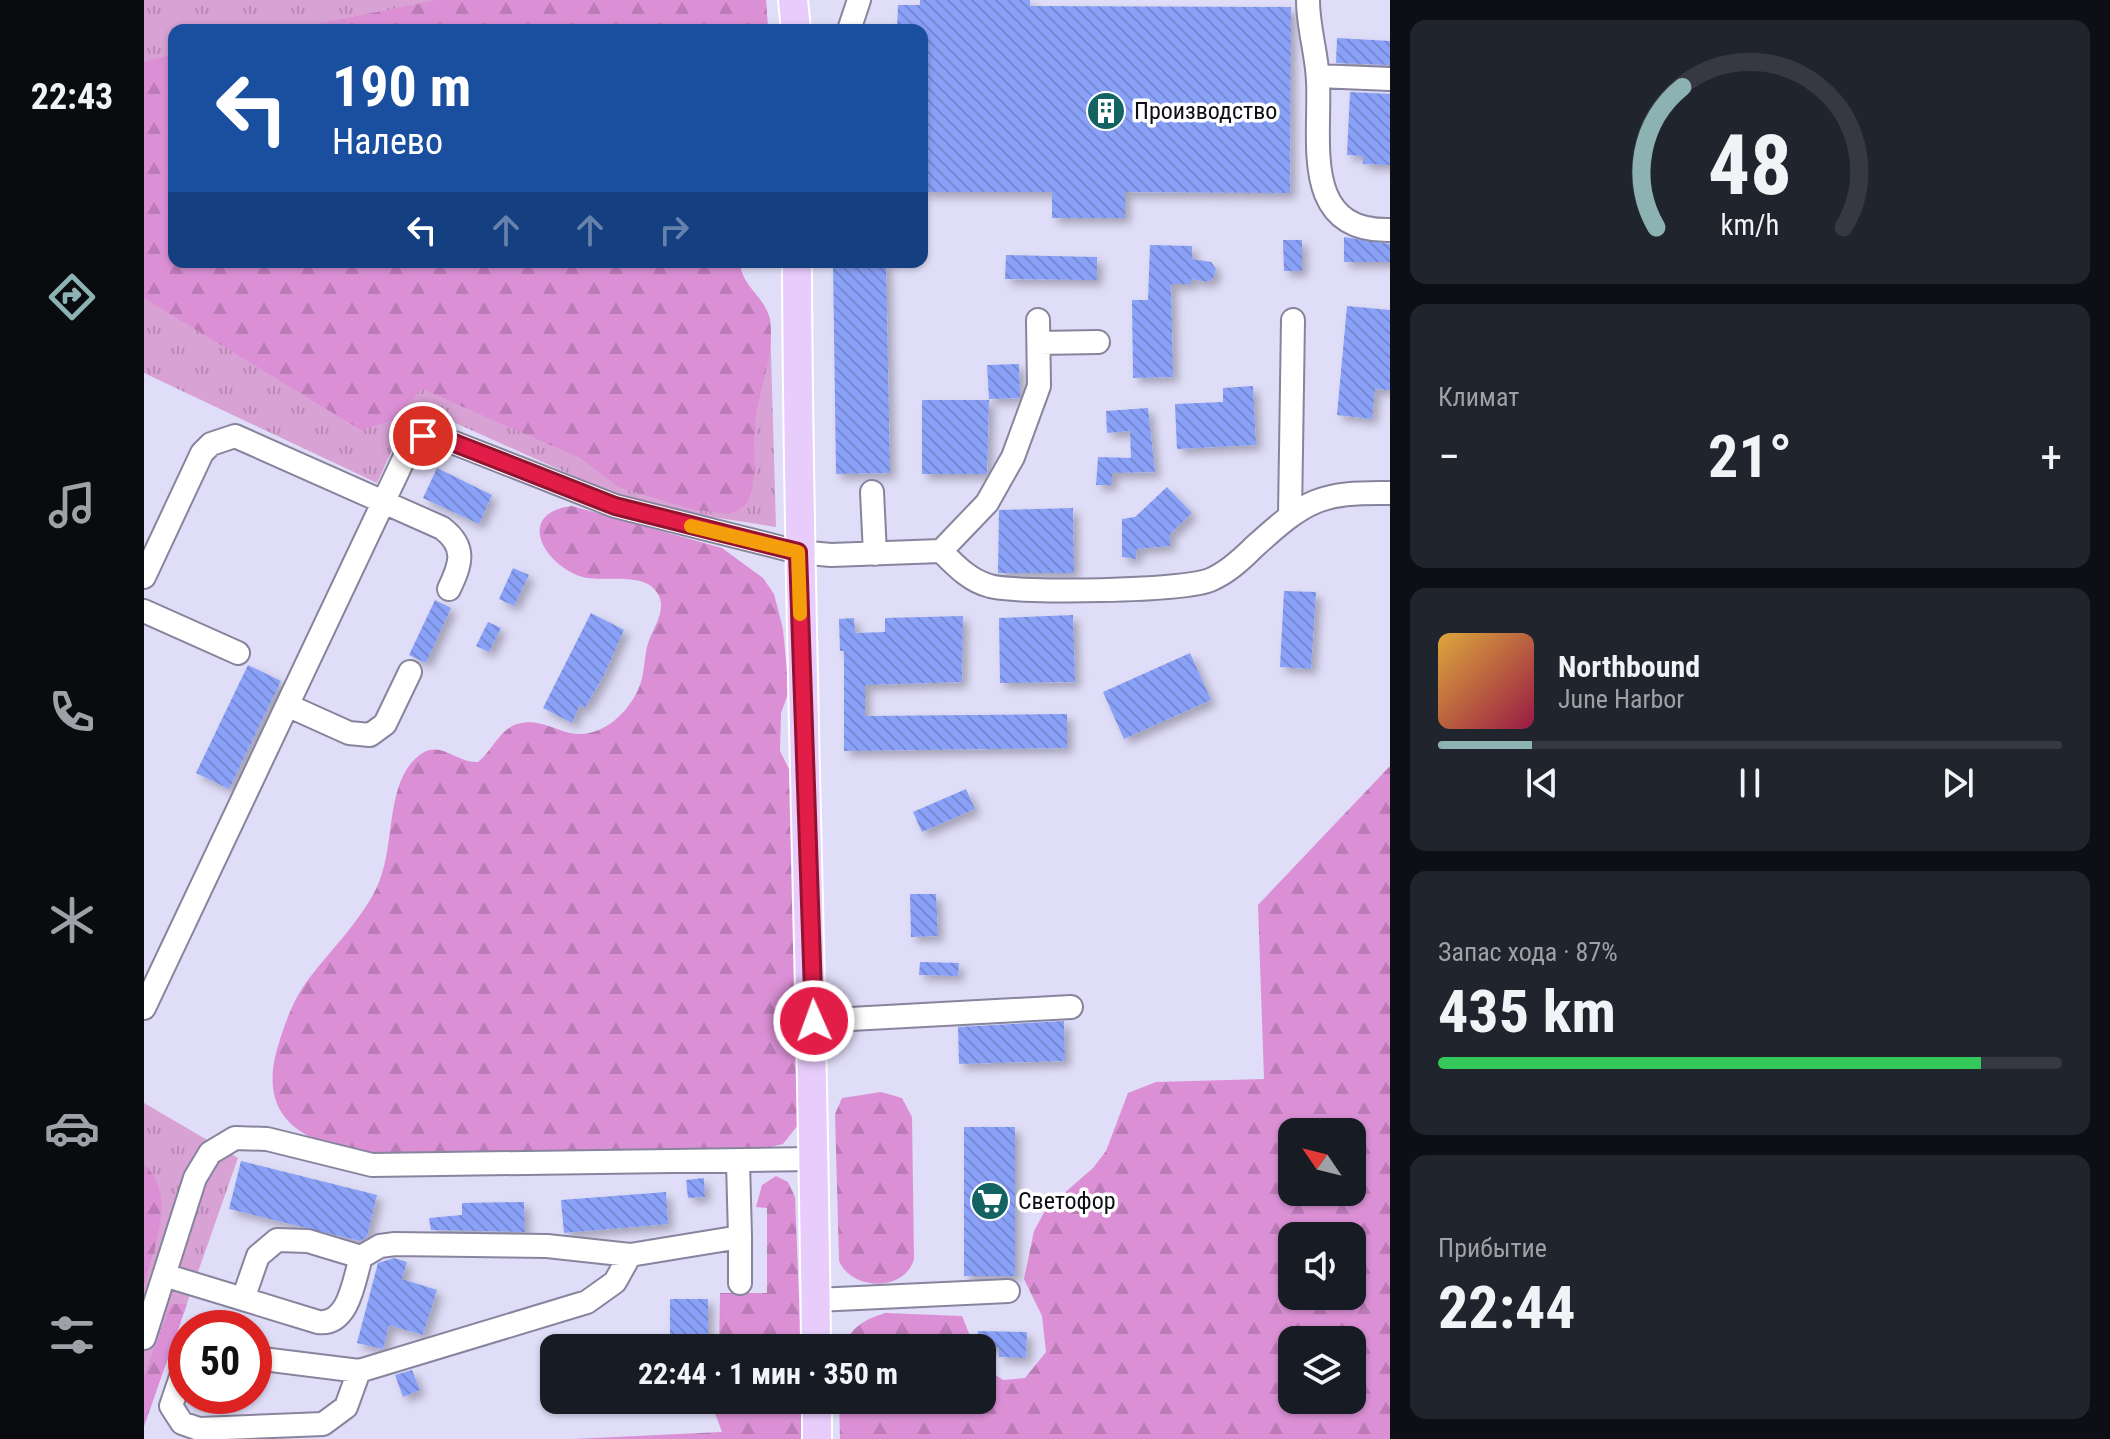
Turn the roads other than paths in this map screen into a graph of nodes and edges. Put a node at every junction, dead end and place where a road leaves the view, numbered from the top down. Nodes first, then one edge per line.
1 (793, 0) edge
2 (859, 0) edge
3 (1308, 0) edge
4 (795, 24) edge
5 (851, 24) edge
6 (1318, 76) junction
7 (1390, 79) edge
8 (1390, 230) edge
9 (797, 268) edge
10 (1293, 320) dead end
11 (1098, 342) dead end
12 (872, 492) dead end
13 (1390, 493) edge
14 (384, 501) junction
15 (1290, 515) junction
16 (941, 551) junction
17 (798, 552) junction
18 (875, 554) junction
19 (144, 577) edge
20 (449, 589) dead end
21 (144, 611) edge
22 (238, 653) dead end
23 (410, 672) dead end
24 (289, 706) junction
25 (1071, 1007) dead end
26 (144, 1008) edge
27 (814, 1021) junction
28 (813, 1159) junction
29 (738, 1162) junction
30 (740, 1237) junction
31 (630, 1255) junction
32 (361, 1257) junction
33 (164, 1275) junction
34 (740, 1283) dead end
35 (1008, 1291) dead end
36 (243, 1299) junction
37 (816, 1300) junction
38 (816, 1334) edge
39 (144, 1338) edge
40 (272, 1360) edge
41 (359, 1371) junction
42 (176, 1414) edge
43 (817, 1414) edge
44 (817, 1439) edge

1 - 4 main road
2 - 5 street
3 - 6 street
6 - 7 street
6 - 8 street
9 - 17 main road
10 - 15 street
11 - 16 street
12 - 18 street
13 - 15 street
14 - 17 street
14 - 19 street
14 - 20 street
14 - 24 street
15 - 16 street
16 - 18 street
17 - 18 street
17 - 27 main road
21 - 22 street
23 - 24 street
24 - 26 street
25 - 27 street
27 - 28 main road
28 - 29 street
28 - 37 main road
29 - 30 street
29 - 33 street
30 - 31 street
30 - 34 street
31 - 32 street
31 - 41 street
32 - 36 street
32 - 36 street
33 - 36 street
33 - 39 street
35 - 37 street
37 - 38 main road
40 - 41 street
41 - 42 street
43 - 44 main road

